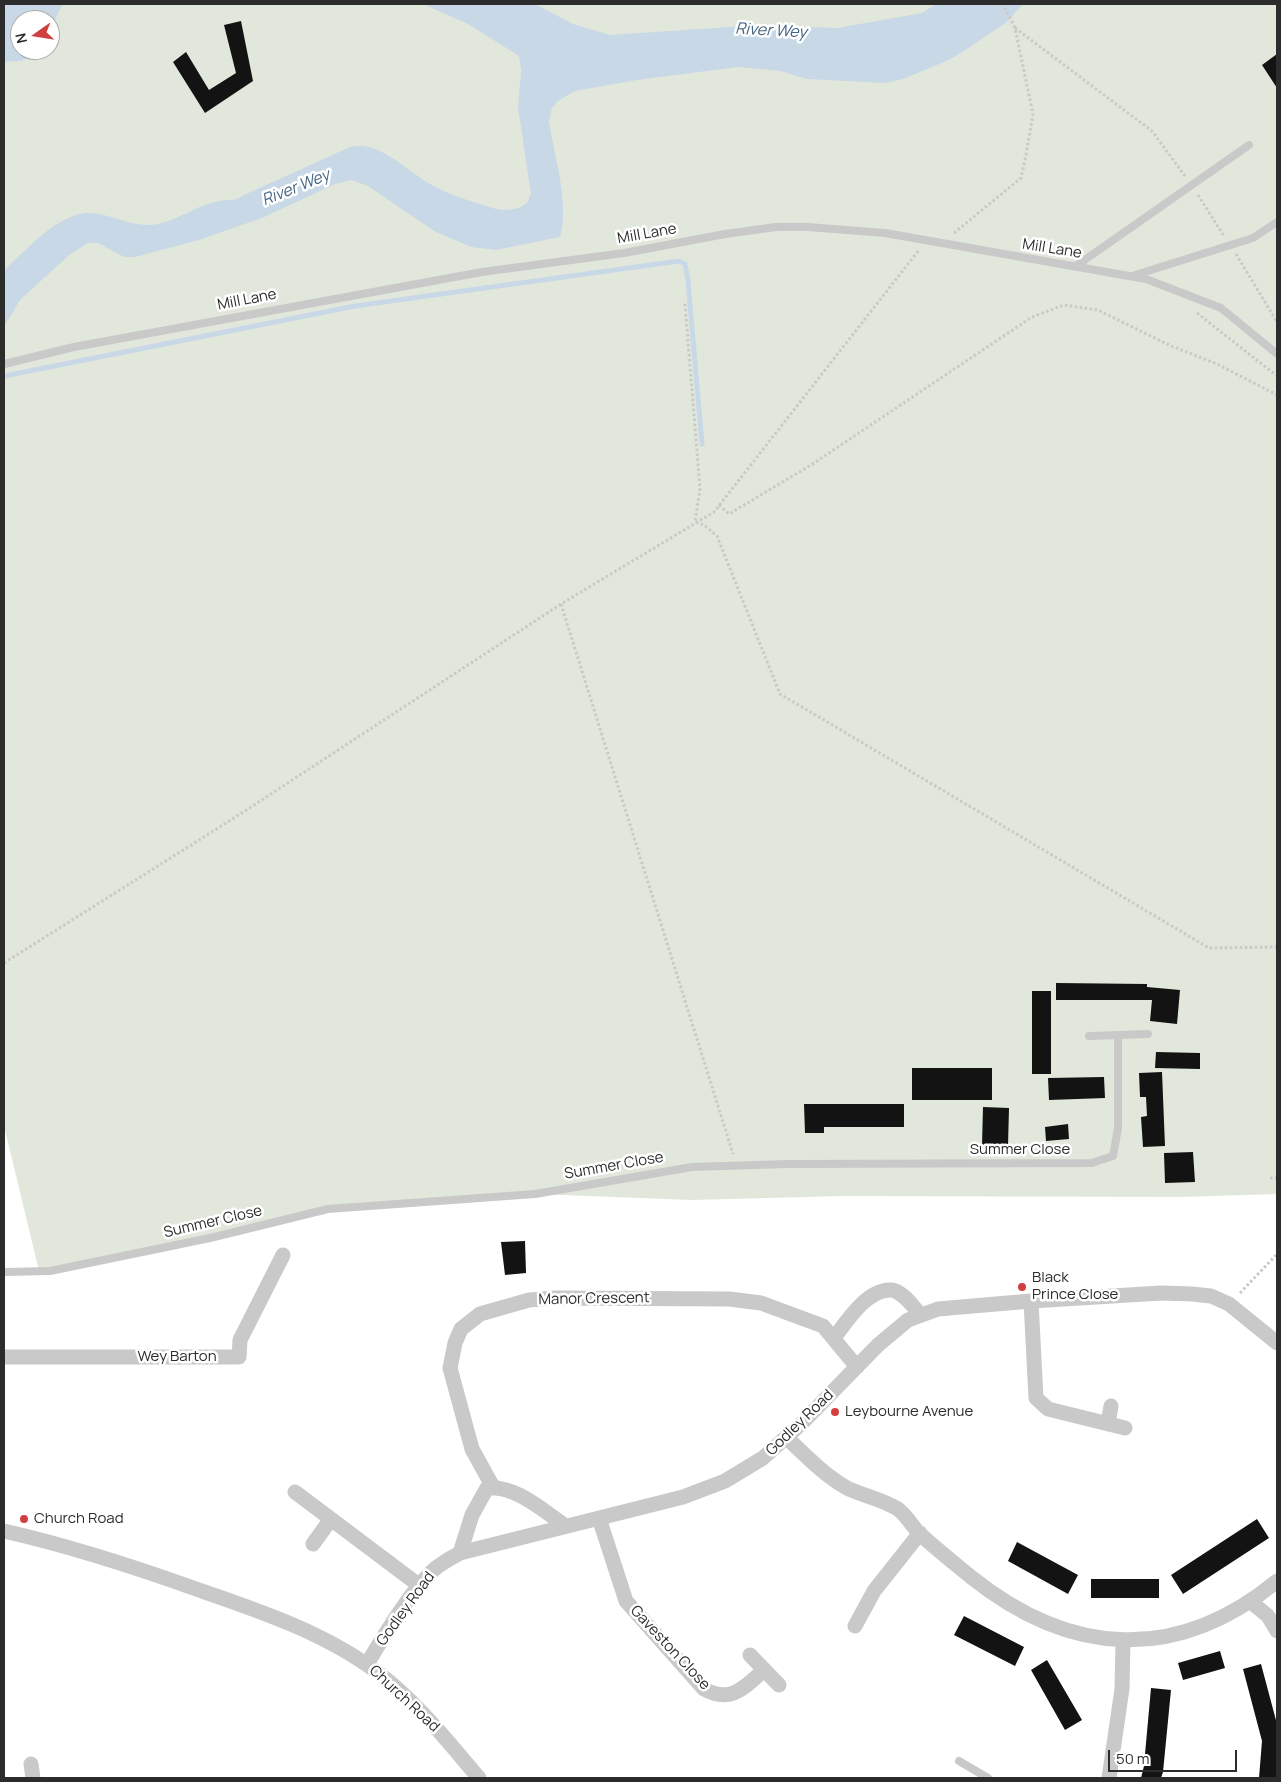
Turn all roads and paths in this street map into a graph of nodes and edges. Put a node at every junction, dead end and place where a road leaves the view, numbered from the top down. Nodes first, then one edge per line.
1 (1004, 4) edge
2 (1015, 28) junction
3 (1249, 145) dead end
4 (1191, 184) junction
5 (1277, 222) edge
6 (931, 241) junction
7 (1230, 245) junction
8 (1076, 266) junction
9 (1130, 276) junction
10 (685, 304) dead end
11 (1196, 312) dead end
12 (1277, 322) edge
13 (1277, 354) edge
14 (4, 364) edge
15 (1277, 376) edge
16 (1277, 395) edge
17 (719, 505) junction
18 (695, 522) junction
19 (561, 604) junction
20 (1277, 947) edge
21 (4, 963) edge
22 (1118, 1034) junction
23 (1148, 1034) dead end
24 (1089, 1036) dead end
25 (732, 1149) dead end
26 (1270, 1178) dead end
27 (1277, 1178) edge
28 (1277, 1254) edge
29 (283, 1255) dead end
30 (4, 1272) edge
31 (1031, 1301) junction
32 (1229, 1304) junction
33 (921, 1315) junction
34 (834, 1338) junction
35 (1277, 1343) edge
36 (4, 1357) edge
37 (857, 1367) junction
38 (1111, 1406) dead end
39 (1108, 1424) junction
40 (1125, 1428) dead end
41 (786, 1437) junction
42 (493, 1487) junction
43 (295, 1492) dead end
44 (598, 1518) junction
45 (331, 1519) junction
46 (566, 1526) junction
47 (4, 1531) edge
48 (920, 1533) junction
49 (313, 1544) dead end
50 (460, 1552) junction
51 (1277, 1581) edge
52 (420, 1586) junction
53 (1251, 1602) junction
54 (855, 1626) dead end
55 (1277, 1631) edge
56 (1123, 1641) junction
57 (750, 1655) dead end
58 (367, 1664) junction
59 (764, 1670) junction
60 (779, 1685) dead end
61 (959, 1761) dead end
62 (479, 1778) edge
63 (988, 1778) edge
64 (1108, 1778) edge

1 - 2 path
2 - 4 path
2 - 6 path
3 - 4 lane
4 - 7 path
4 - 8 lane
5 - 7 lane
6 - 8 lane, Mill Lane
6 - 14 lane, Mill Lane
6 - 17 path
7 - 9 lane
7 - 12 path
8 - 9 lane, Mill Lane
9 - 13 lane, Mill Lane
10 - 18 path
11 - 15 path
16 - 17 path
17 - 18 path
18 - 19 path
18 - 20 path
19 - 21 path
19 - 25 path
22 - 23 lane
22 - 24 lane
22 - 30 lane, Summer Close
26 - 27 path
28 - 32 path
29 - 36 street, Wey Barton
31 - 32 street, Godley Road
31 - 33 street, Godley Road
31 - 39 street
32 - 35 street, Godley Road
33 - 34 street
33 - 37 street, Godley Road
34 - 37 street, Manor Crescent
34 - 42 street, Manor Crescent
37 - 41 street, Godley Road
38 - 39 street
39 - 40 street
41 - 44 street, Godley Road
41 - 48 street
42 - 46 street
42 - 50 street
43 - 45 street
44 - 46 street, Godley Road
44 - 59 street, Gaveston Close
45 - 49 street
45 - 52 street
46 - 50 street, Godley Road
47 - 58 street, Church Road
48 - 54 street
48 - 56 street
50 - 52 street, Godley Road
51 - 53 street
52 - 58 street, Godley Road
53 - 55 street
53 - 56 street
56 - 64 street
57 - 59 street
58 - 62 street, Church Road
59 - 60 street
61 - 63 lane

